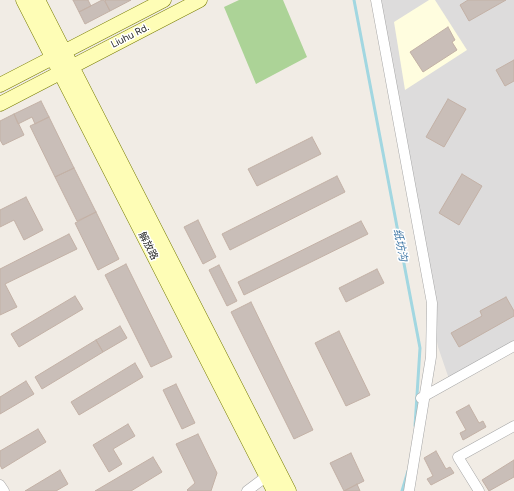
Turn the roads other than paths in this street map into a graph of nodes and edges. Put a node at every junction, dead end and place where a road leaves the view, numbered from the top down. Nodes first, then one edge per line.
1 (23, 0) edge
2 (38, 0) edge
3 (164, 0) edge
4 (200, 0) edge
5 (376, 0) edge
6 (59, 55) junction
7 (66, 70) junction
8 (0, 85) edge
9 (0, 104) edge
10 (514, 346) edge
11 (422, 397) junction
12 (514, 426) edge
13 (267, 476) junction
14 (0, 485) edge
15 (4, 491) edge
16 (247, 491) edge
17 (274, 491) edge
18 (289, 491) edge
19 (409, 491) edge
20 (479, 491) edge

1 - 6 main road, 解放路
2 - 6 main road, 解放路
3 - 6 main road, Liuhu Rd.
4 - 7 main road, Liuhu Rd.
5 - 11 street
6 - 7 main road, 解放路
6 - 8 main road, Liuhu Rd.
7 - 9 main road, Liuhu Rd.
7 - 13 main road, 解放路
7 - 18 main road, 解放路
10 - 11 street
11 - 19 street
12 - 20 street
13 - 16 street
13 - 17 main road, 解放路
14 - 15 street

